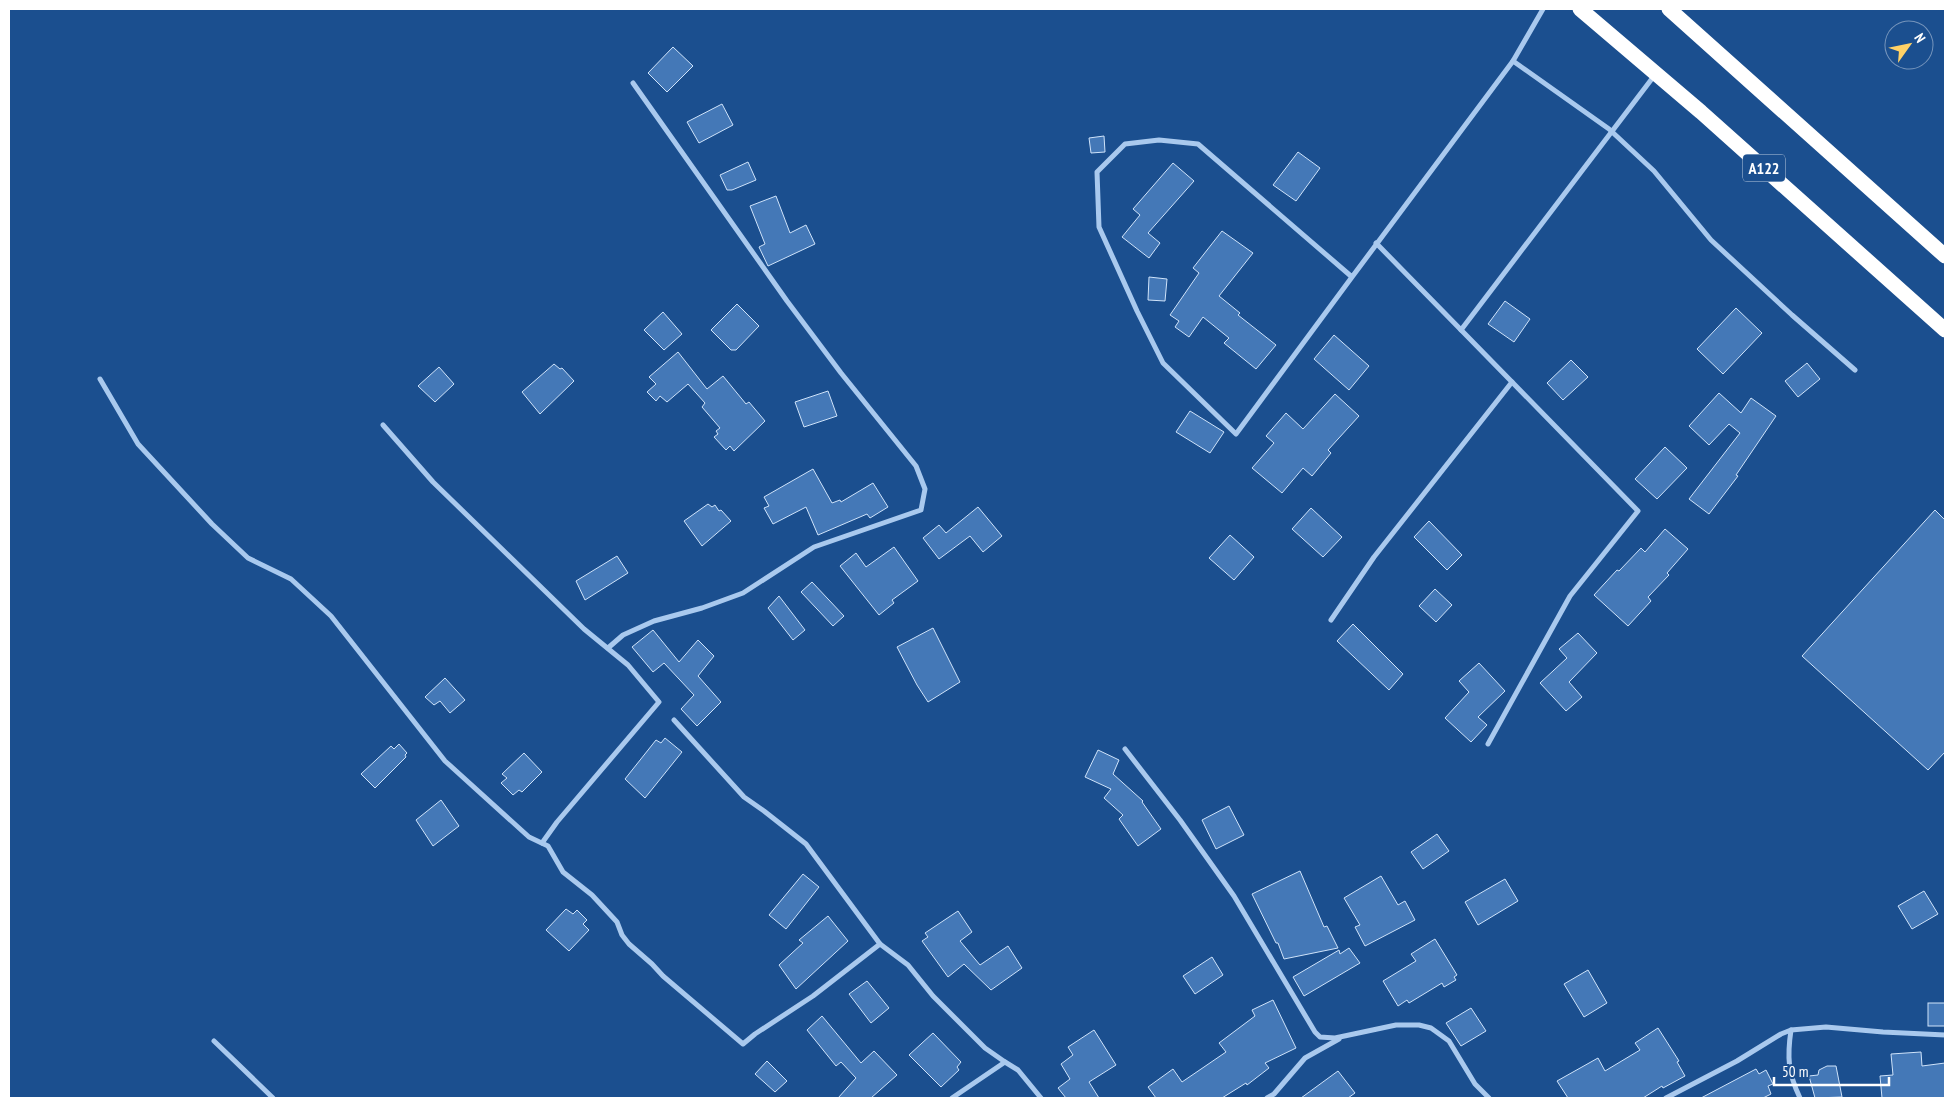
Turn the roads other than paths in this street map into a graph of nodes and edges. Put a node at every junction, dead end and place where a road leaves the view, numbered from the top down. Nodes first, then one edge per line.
1 (1543, 9) edge
2 (1580, 9) edge
3 (1669, 9) edge
4 (1513, 61) junction
5 (1656, 74) junction
6 (633, 83) dead end
7 (1611, 131) junction
8 (1376, 244) junction
9 (1945, 256) edge
10 (1352, 277) junction
11 (1461, 330) junction
12 (1945, 330) edge
13 (1855, 370) dead end
14 (100, 379) dead end
15 (1512, 382) junction
16 (383, 425) dead end
17 (1331, 620) dead end
18 (608, 648) junction
19 (674, 720) dead end
20 (1488, 744) dead end
21 (1125, 748) dead end
22 (542, 844) junction
23 (880, 944) junction
24 (1791, 1030) junction
25 (1346, 1035) junction
26 (1945, 1035) edge
27 (214, 1040) dead end
28 (1005, 1062) junction
29 (273, 1098) edge
30 (952, 1098) edge
31 (1041, 1098) edge
32 (1267, 1098) edge
33 (1488, 1098) edge
34 (1666, 1098) edge
35 (1800, 1098) edge

1 - 4 street
2 - 5 highway, A122
3 - 9 highway
4 - 7 street
4 - 8 street
5 - 7 street
5 - 12 highway, A122
6 - 18 street
7 - 11 street
7 - 13 street
8 - 10 street
8 - 11 street
10 - 10 street
11 - 15 street
14 - 22 street
15 - 17 street
15 - 20 street
16 - 18 street
18 - 22 street
19 - 23 street
21 - 25 street
22 - 23 street
23 - 28 street
24 - 26 street
24 - 34 street
24 - 35 street
25 - 32 street
25 - 33 street
27 - 29 street
28 - 30 street
28 - 31 street

